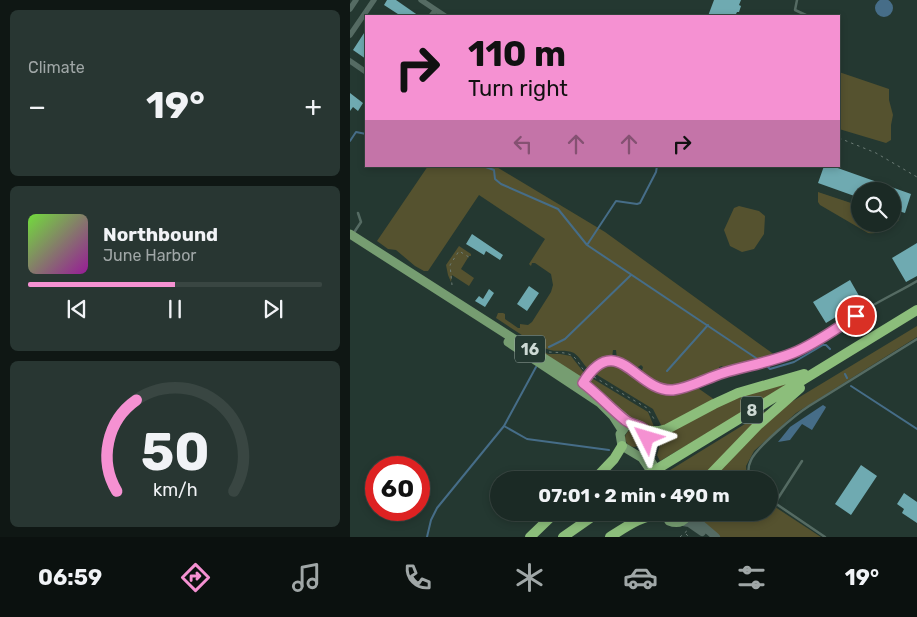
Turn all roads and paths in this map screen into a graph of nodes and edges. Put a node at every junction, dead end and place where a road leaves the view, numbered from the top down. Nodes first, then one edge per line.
1 (356, 0) edge
2 (374, 0) edge
3 (421, 0) edge
4 (797, 0) edge
5 (350, 9) edge
6 (436, 10) junction
7 (432, 15) edge
8 (444, 15) edge
9 (806, 15) edge
10 (350, 35) edge
11 (350, 60) edge
12 (365, 71) edge
13 (840, 138) edge
14 (917, 177) edge
15 (358, 213) dead end
16 (351, 235) edge
17 (472, 260) dead end
18 (917, 281) edge
19 (452, 284) dead end
20 (917, 310) edge
21 (917, 317) edge
22 (917, 339) edge
23 (830, 363) junction
24 (581, 386) junction
25 (800, 388) junction
26 (630, 423) junction
27 (622, 430) junction
28 (646, 431) junction
29 (622, 446) junction
30 (675, 460) junction
31 (802, 461) dead end
32 (602, 471) edge
33 (651, 471) edge
34 (655, 471) edge
35 (657, 471) edge
36 (660, 471) edge
37 (714, 471) edge
38 (749, 471) edge
39 (778, 497) edge
40 (778, 506) edge
41 (547, 521) edge
42 (576, 521) edge
43 (586, 521) edge
44 (637, 521) edge
45 (669, 521) edge
46 (697, 521) edge
47 (683, 522) joint
48 (686, 533) dead end
49 (530, 537) edge
50 (554, 537) edge
51 (563, 537) edge
52 (610, 537) edge
53 (689, 537) edge
54 (708, 537) edge
55 (716, 537) edge
56 (824, 537) edge

1 - 5 street
2 - 10 street
3 - 6 street
4 - 9 lane
6 - 7 street
6 - 8 street
11 - 12 street
13 - 14 path
15 - 16 lane
16 - 24 main road, 16
17 - 19 path
18 - 24 lane
20 - 23 highway, 8
21 - 25 highway, 8
22 - 38 lane
23 - 28 highway
23 - 30 highway, 8
24 - 26 main road, 16
24 - 27 main road, 16
25 - 30 highway, 8
25 - 37 highway
26 - 27 main road
26 - 28 main road, 16
27 - 29 main road
28 - 35 main road
29 - 32 highway
29 - 33 main road
30 - 34 highway, 8
30 - 36 highway, 8
31 - 39 lane
40 - 56 lane
41 - 49 highway
42 - 50 highway
43 - 51 highway
44 - 52 highway
45 - 47 main road
46 - 55 main road
47 - 54 main road
48 - 53 path

